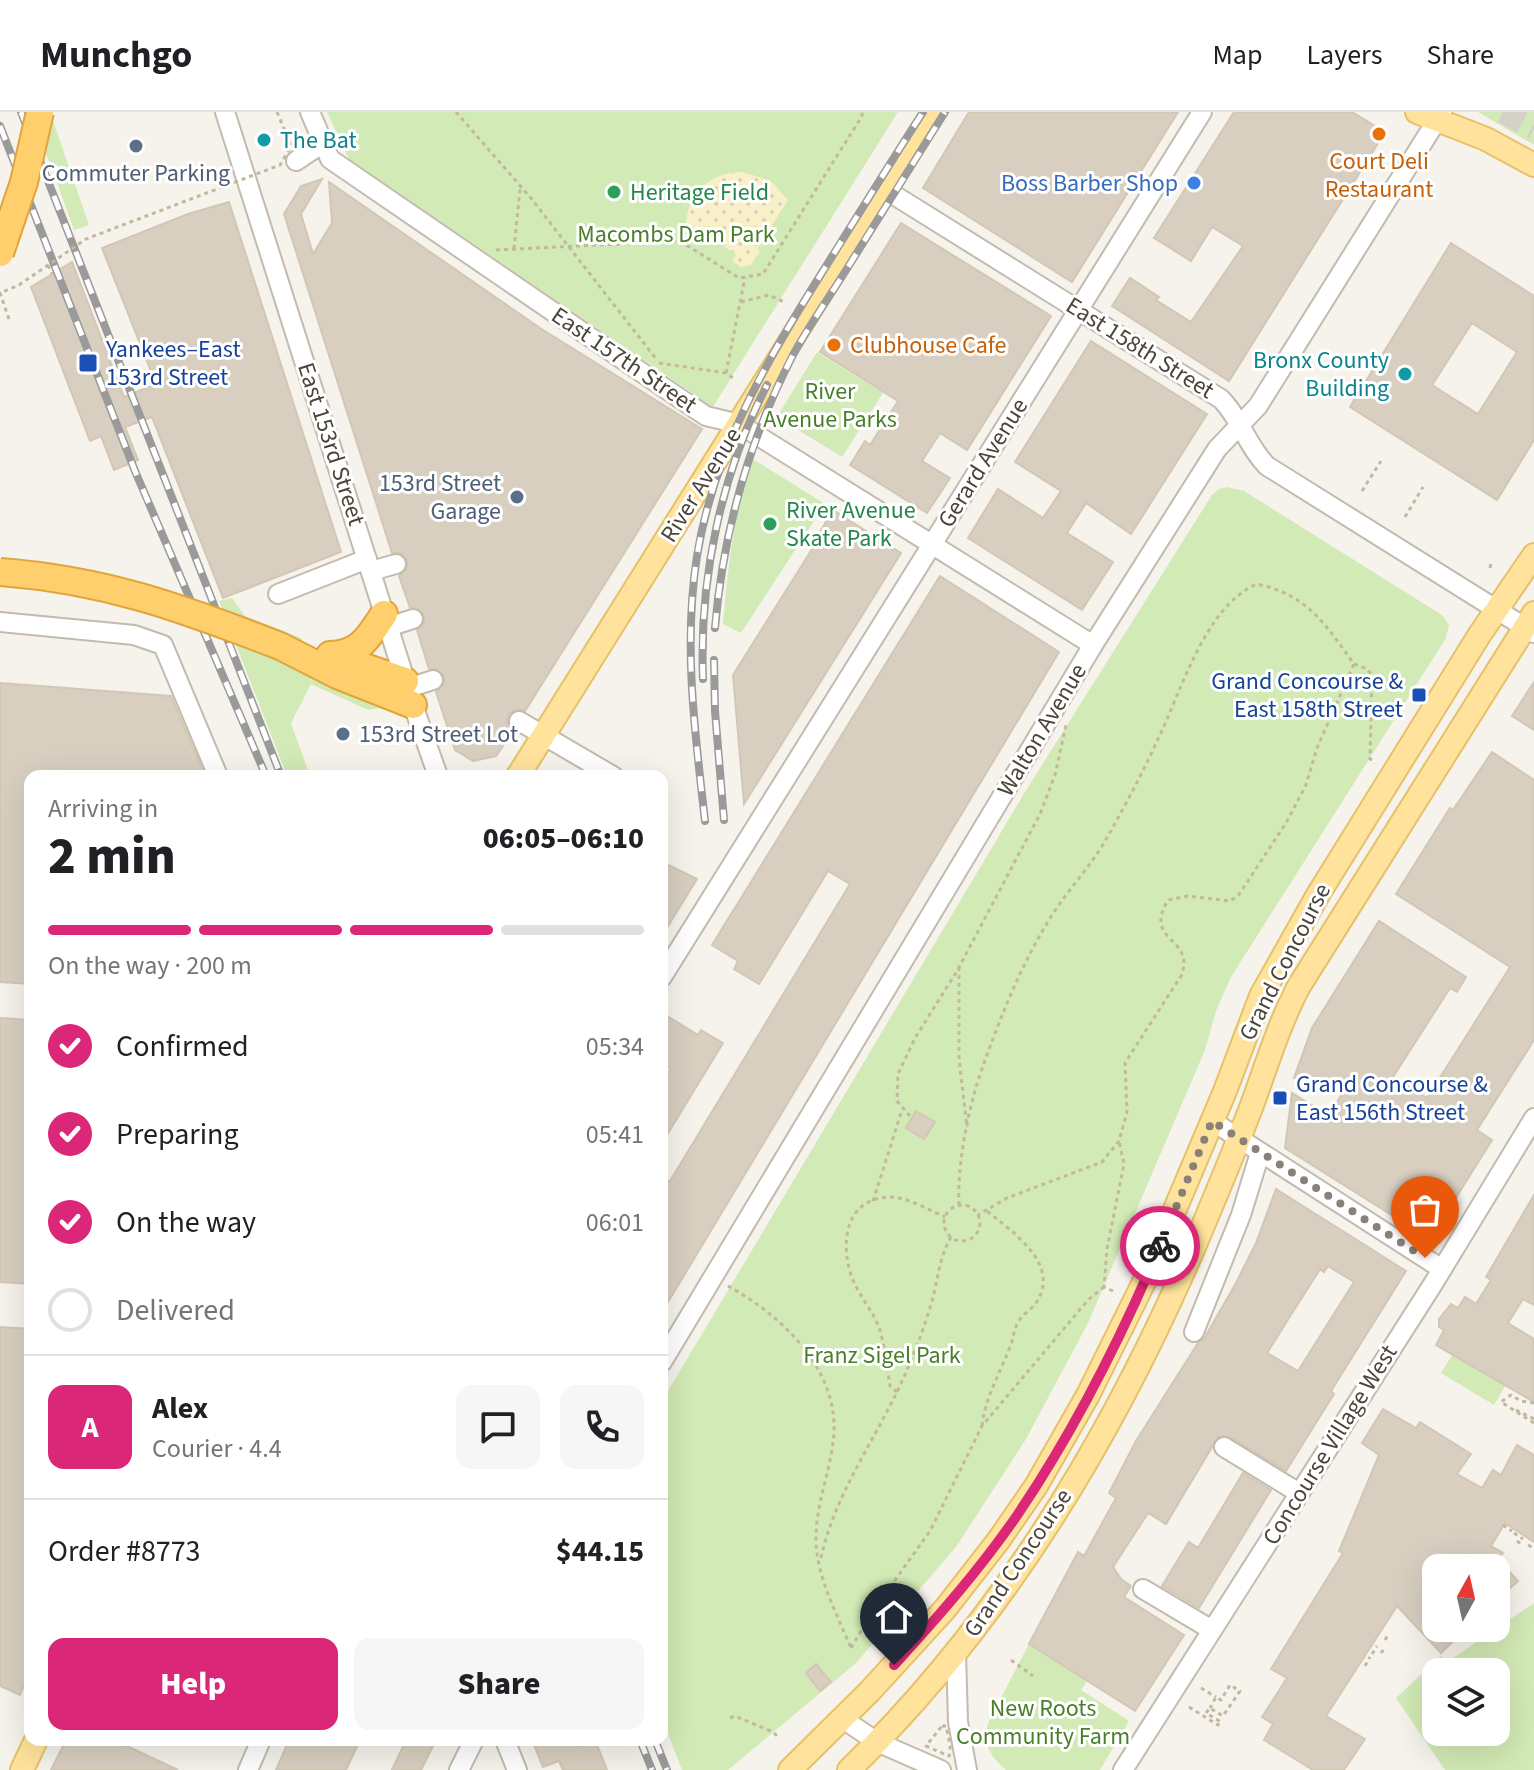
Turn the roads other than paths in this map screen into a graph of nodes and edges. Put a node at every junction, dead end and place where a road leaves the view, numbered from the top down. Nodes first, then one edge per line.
1 (40, 112) edge
2 (225, 112) edge
3 (310, 112) edge
4 (934, 112) edge
5 (1202, 112) edge
6 (1432, 114) edge
7 (323, 143) junction
8 (293, 153) road end
9 (1534, 165) edge
10 (886, 190) junction
11 (0, 253) edge
12 (1080, 309) junction
13 (739, 424) junction
14 (1240, 424) junction
15 (932, 545) junction
16 (1534, 555) edge
17 (396, 564) dead end
18 (369, 565) junction
19 (0, 572) edge
20 (278, 594) dead end
21 (1497, 608) junction
22 (413, 619) dead end
23 (386, 621) junction
24 (0, 622) edge
25 (1531, 624) edge
26 (1093, 645) junction
27 (333, 665) junction
28 (433, 680) dead end
29 (409, 691) junction
30 (519, 721) dead end
31 (544, 737) junction
32 (215, 770) edge
33 (436, 770) edge
34 (522, 770) edge
35 (602, 770) edge
36 (668, 967) edge
37 (1212, 1121) junction
38 (1531, 1129) edge
39 (1239, 1139) junction
40 (1260, 1153) junction
41 (1442, 1269) junction
42 (1194, 1332) dead end
43 (668, 1349) edge
44 (1224, 1447) dead end
45 (1299, 1493) junction
46 (1143, 1589) dead end
47 (1212, 1630) junction
48 (956, 1653) junction
49 (843, 1719) junction
50 (877, 1742) junction
51 (33, 1746) edge
52 (258, 1746) edge
53 (471, 1746) edge
54 (507, 1746) edge
55 (22, 1770) edge
56 (248, 1770) edge
57 (459, 1770) edge
58 (517, 1770) edge
59 (790, 1770) edge
60 (849, 1770) edge
61 (941, 1770) edge
62 (967, 1770) edge
63 (1123, 1770) edge

1 - 11 highway, bridge
2 - 18 street, East 153rd Street
3 - 7 street, East 157th Street
4 - 10 main road, River Avenue
5 - 12 street, Gerard Avenue
6 - 9 main road
6 - 14 street, Walton Avenue
7 - 8 street
7 - 13 street, East 157th Street
10 - 12 street, East 158th Street
10 - 13 main road, River Avenue
12 - 14 street, East 158th Street
12 - 15 street, Gerard Avenue
13 - 15 street, East 157th Street
13 - 31 main road, River Avenue
14 - 21 street, East 158th Street
14 - 26 street, Walton Avenue
15 - 26 street, East 157th Street
15 - 36 street, Gerard Avenue
16 - 21 main road, Grand Concourse
17 - 18 street
18 - 20 street
18 - 23 street, East 153rd Street
19 - 27 highway, bridge
21 - 25 street, East 158th Street
21 - 37 main road, Grand Concourse
22 - 23 street
23 - 27 highway
23 - 29 street, East 153rd Street
24 - 32 street
25 - 39 main road, Grand Concourse
26 - 43 street, Walton Avenue
27 - 29 highway
28 - 29 street
29 - 33 street, East 153rd Street
30 - 31 street
31 - 34 main road, River Avenue
31 - 35 street
37 - 39 street
37 - 49 main road, Grand Concourse
38 - 41 street, Concourse Village West
39 - 40 street
39 - 48 main road, Grand Concourse
40 - 41 street
40 - 42 street
41 - 45 street, Concourse Village West
44 - 45 street
45 - 47 street, Concourse Village West
46 - 47 street
47 - 63 street, Concourse Village West
48 - 50 main road, Grand Concourse
48 - 62 street
49 - 50 street
49 - 59 main road, Grand Concourse
50 - 60 main road, Grand Concourse
50 - 61 street
51 - 55 main road
52 - 56 street
53 - 57 street
54 - 58 street

